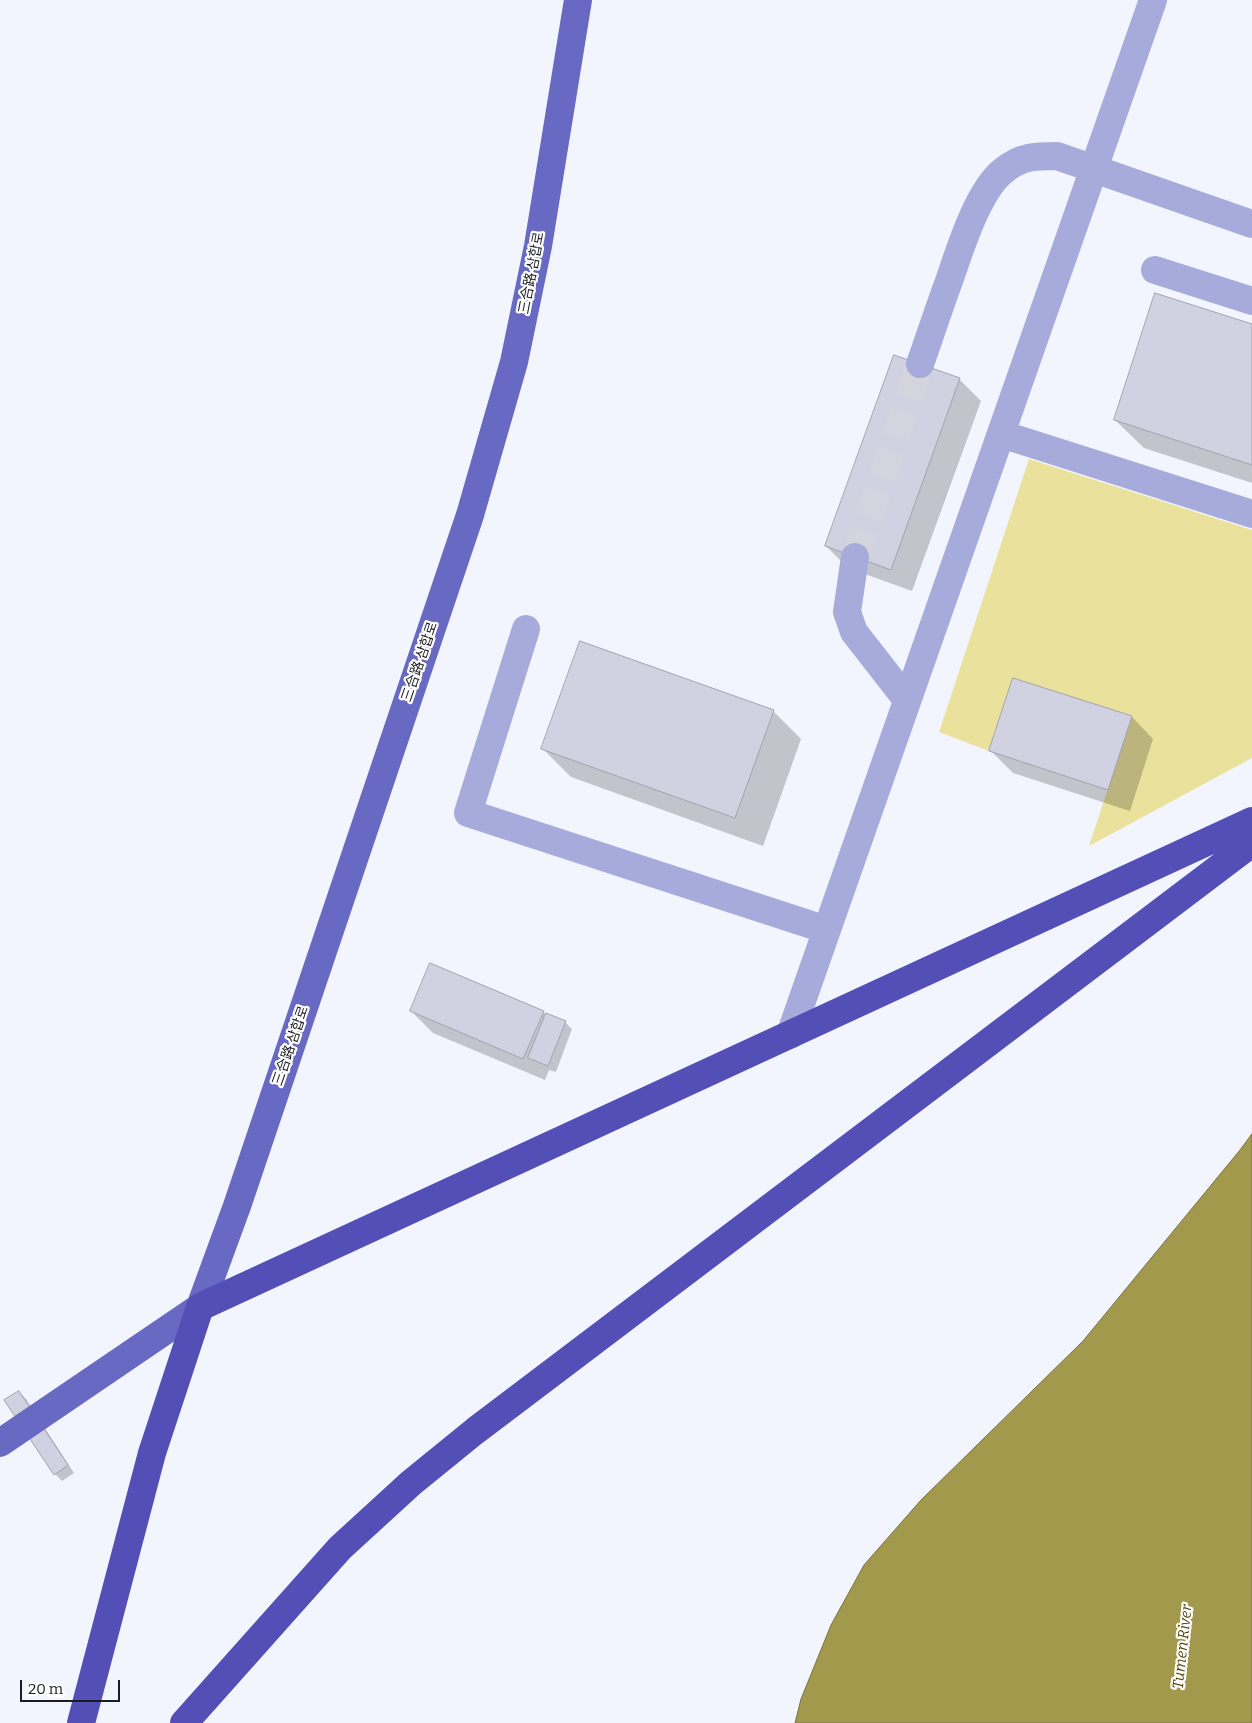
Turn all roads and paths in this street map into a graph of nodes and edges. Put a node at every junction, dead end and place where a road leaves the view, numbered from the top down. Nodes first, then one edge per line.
1 (578, 0) edge
2 (1153, 0) edge
3 (1094, 168) junction
4 (1252, 224) edge
5 (1155, 270) dead end
6 (1252, 301) edge
7 (920, 364) tunnel mouth
8 (1001, 434) junction
9 (1252, 514) edge
10 (855, 557) tunnel mouth
11 (526, 629) dead end
12 (907, 700) junction
13 (1252, 821) edge
14 (1252, 843) edge
15 (827, 930) junction
16 (790, 1035) junction
17 (200, 1307) junction
18 (0, 1443) edge
19 (81, 1723) edge
20 (184, 1723) edge

1 - 17 main road, 三合路 삼합로
2 - 3 lane
3 - 4 lane
3 - 7 lane
3 - 8 lane
5 - 6 lane
8 - 9 lane
8 - 12 lane
10 - 12 lane
11 - 15 lane
12 - 15 lane
13 - 16 highway
14 - 20 highway
15 - 16 lane
16 - 17 highway
17 - 18 main road
17 - 19 highway

